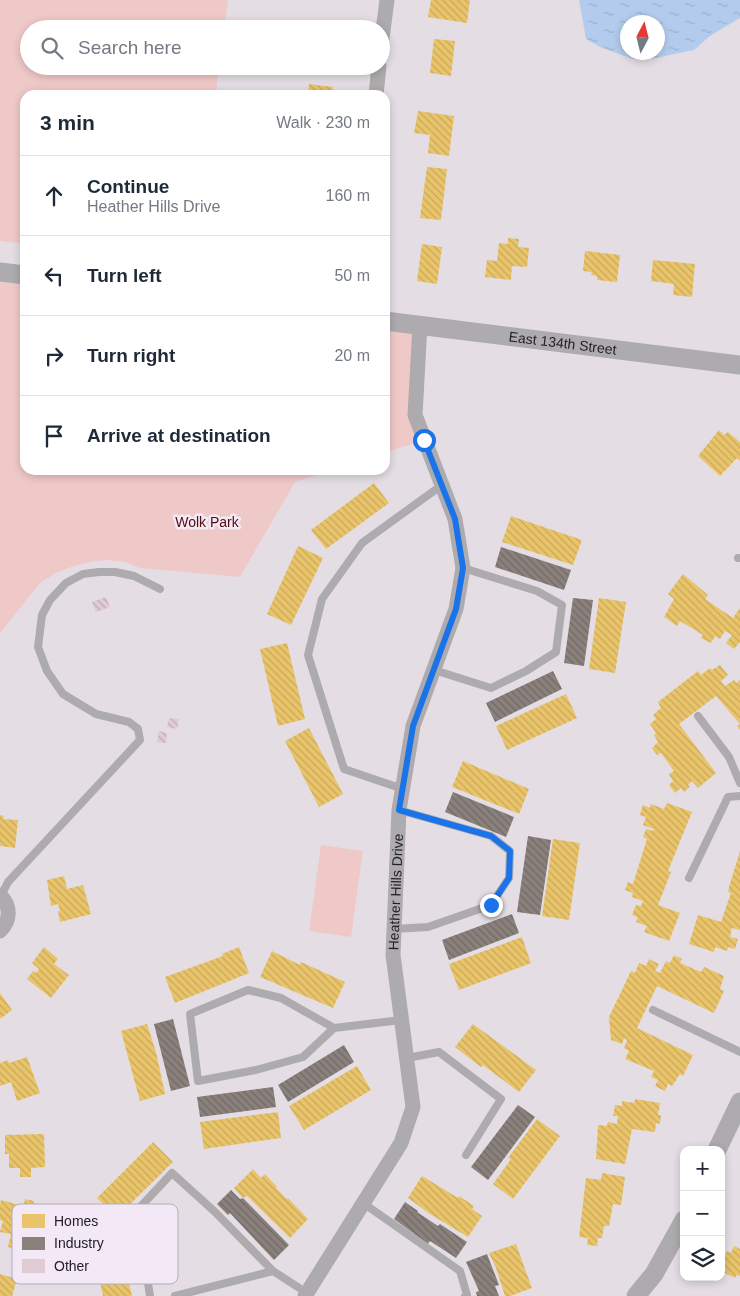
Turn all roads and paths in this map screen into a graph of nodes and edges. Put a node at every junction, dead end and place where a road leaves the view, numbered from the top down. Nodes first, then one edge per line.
1 (387, 0) edge
2 (384, 20) edge
3 (378, 75) edge
4 (377, 90) edge
5 (0, 272) edge
6 (20, 274) edge
7 (390, 322) edge
8 (420, 326) junction
9 (740, 365) edge
10 (442, 485) junction
11 (463, 568) junction
12 (160, 589) dead end
13 (434, 670) junction
14 (698, 716) dead end
15 (740, 783) edge
16 (403, 789) junction
17 (740, 796) edge
18 (399, 810) junction
19 (689, 878) dead end
20 (0, 895) edge
21 (394, 929) junction
22 (0, 932) edge
23 (653, 1010) dead end
24 (402, 1020) junction
25 (334, 1028) junction
26 (740, 1052) edge
27 (406, 1058) junction
28 (740, 1102) edge
29 (719, 1146) edge
30 (466, 1155) dead end
31 (363, 1203) junction
32 (143, 1204) edge
33 (680, 1227) edge
34 (273, 1271) junction
35 (306, 1294) edge
36 (175, 1296) edge
37 (466, 1296) edge
38 (636, 1296) edge

1 - 2 street
3 - 4 street
5 - 6 street
7 - 8 street, East 134th Street
8 - 9 street, East 134th Street
8 - 10 street, Heather Hills Drive
10 - 11 street, Heather Hills Drive
10 - 16 lane
11 - 13 street, Heather Hills Drive
11 - 13 lane
12 - 20 lane
13 - 16 street, Heather Hills Drive
14 - 15 lane
16 - 18 street, Heather Hills Drive
17 - 19 lane
18 - 21 street, Heather Hills Drive
18 - 21 lane
20 - 22 street
21 - 24 street, Heather Hills Drive
23 - 26 lane
24 - 25 lane
24 - 27 street, Heather Hills Drive
25 - 25 lane
27 - 30 lane
27 - 31 street, Heather Hills Drive
28 - 29 street
31 - 35 street, Heather Hills Drive
31 - 37 lane
32 - 34 lane
33 - 38 street
34 - 35 lane
34 - 36 lane

